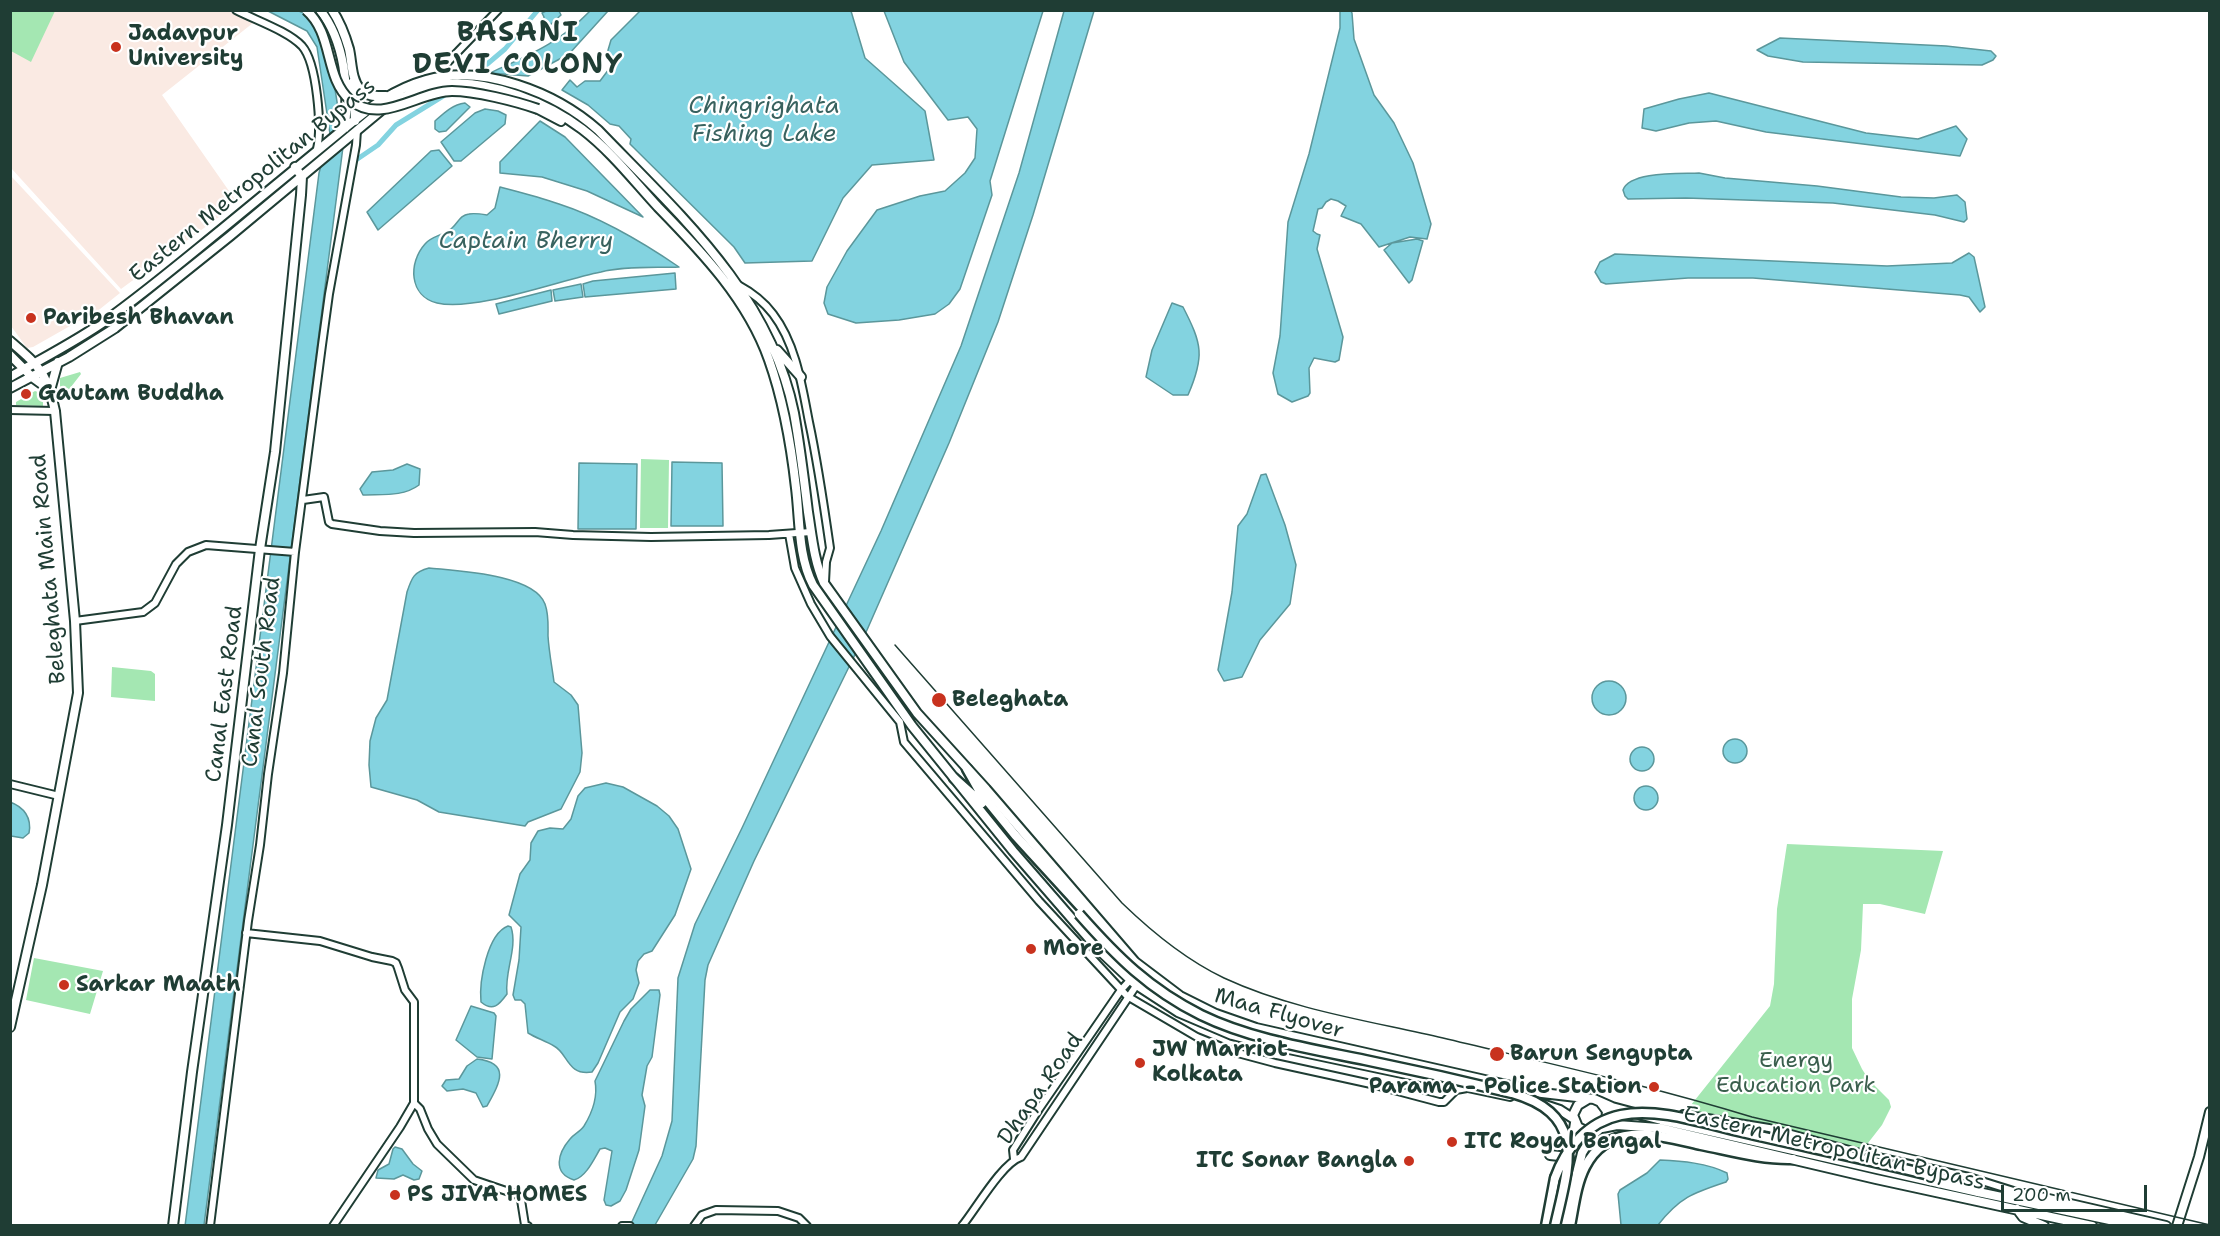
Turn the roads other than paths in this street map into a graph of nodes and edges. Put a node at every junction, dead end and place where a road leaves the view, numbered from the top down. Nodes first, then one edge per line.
1 (236, 10) edge
2 (306, 10) edge
3 (320, 10) edge
4 (332, 10) edge
5 (338, 10) edge
6 (498, 10) edge
7 (339, 22) junction
8 (352, 69) junction
9 (446, 76) junction
10 (387, 96) junction
11 (539, 107) junction
12 (355, 119) junction
13 (343, 129) junction
14 (350, 136) junction
15 (320, 147) junction
16 (295, 167) junction
17 (302, 177) junction
18 (738, 285) junction
19 (10, 341) edge
20 (772, 345) junction
21 (10, 355) edge
22 (35, 363) junction
23 (58, 363) junction
24 (24, 369) junction
25 (42, 371) junction
26 (10, 377) edge
27 (32, 377) junction
28 (801, 377) junction
29 (10, 388) edge
30 (51, 391) junction
31 (10, 410) edge
32 (55, 411) junction
33 (303, 500) junction
34 (811, 532) junction
35 (800, 533) junction
36 (789, 534) junction
37 (263, 549) junction
38 (293, 552) junction
39 (825, 583) junction
40 (75, 621) junction
41 (967, 768) junction
42 (954, 778) junction
43 (10, 784) edge
44 (59, 796) junction
45 (1079, 910) junction
46 (246, 933) junction
47 (1146, 971) junction
48 (1133, 981) junction
49 (1121, 990) junction
50 (1127, 996) junction
51 (10, 1027) edge
52 (1468, 1088) junction
53 (1588, 1099) junction
54 (1600, 1102) junction
55 (414, 1103) junction
56 (2210, 1112) edge
57 (1683, 1114) dead end
58 (1574, 1121) junction
59 (1600, 1130) junction
60 (1550, 1155) dead end
61 (1569, 1157) junction
62 (1014, 1159) junction
63 (1793, 1159) junction
64 (1978, 1192) junction
65 (2020, 1193) junction
66 (1997, 1196) junction
67 (2017, 1209) junction
68 (173, 1226) edge
69 (210, 1226) edge
70 (333, 1226) edge
71 (528, 1226) edge
72 (694, 1226) edge
73 (807, 1226) edge
74 (962, 1226) edge
75 (1546, 1226) edge
76 (1553, 1226) edge
77 (1562, 1226) edge
78 (1570, 1226) edge
79 (2044, 1226) edge
80 (2092, 1226) edge
81 (2139, 1226) edge
82 (2166, 1226) edge
83 (2177, 1226) edge

1 - 15 street
2 - 11 main road, bridge
3 - 13 main road
4 - 7 main road
5 - 7 main road
6 - 9 street
7 - 8 main road
8 - 10 main road
8 - 12 main road
9 - 10 main road, Eastern Metropolitan Bypass
9 - 18 main road, Eastern Metropolitan Bypass
10 - 12 main road, Eastern Metropolitan Bypass
11 - 14 main road, Eastern Metropolitan Bypass
11 - 35 main road, Eastern Metropolitan Bypass
12 - 13 main road, Eastern Metropolitan Bypass
12 - 14 main road
13 - 14 main road, Canal South Road
13 - 15 main road, Eastern Metropolitan Bypass
14 - 17 main road, Eastern Metropolitan Bypass
14 - 33 street, Canal South Road
15 - 16 main road, Eastern Metropolitan Bypass
16 - 17 main road
16 - 22 main road, Eastern Metropolitan Bypass
17 - 23 main road, Eastern Metropolitan Bypass
17 - 37 main road, Canal East Road
18 - 20 main road, Eastern Metropolitan Bypass
18 - 28 street
19 - 22 main road
20 - 28 main road
20 - 34 main road, Eastern Metropolitan Bypass
21 - 24 main road
22 - 24 main road, Eastern Metropolitan Bypass
22 - 25 main road
23 - 25 main road, Eastern Metropolitan Bypass
23 - 30 main road
24 - 26 main road, Eastern Metropolitan Bypass
24 - 27 main road
25 - 27 main road, Eastern Metropolitan Bypass
25 - 30 main road
27 - 29 main road, Eastern Metropolitan Bypass
27 - 30 main road
28 - 39 street
30 - 32 main road, Beleghata Main Road
31 - 32 street
32 - 40 main road, Beleghata Main Road
33 - 36 street
33 - 38 street, Canal South Road
34 - 35 street
34 - 39 main road, Eastern Metropolitan Bypass
35 - 36 street
35 - 42 main road, Eastern Metropolitan Bypass
36 - 49 street
37 - 38 street
37 - 40 street
37 - 68 main road, Canal East Road
38 - 46 street, Canal South Road
39 - 41 main road, Eastern Metropolitan Bypass
40 - 44 main road, Beleghata Main Road
41 - 45 highway, Maa Flyover
41 - 47 main road
42 - 45 highway, Maa Flyover
42 - 48 main road, Eastern Metropolitan Bypass
43 - 44 street
44 - 51 main road, Beleghata Main Road
45 - 76 highway, Maa Flyover, bridge
45 - 77 highway, Maa Flyover, bridge
46 - 55 street
46 - 69 street, Canal South Road
47 - 48 street, Dhapa Road
47 - 53 main road
48 - 49 street
48 - 50 street, Dhapa Road
48 - 52 main road, Eastern Metropolitan Bypass
49 - 50 street
49 - 62 street
50 - 52 street
50 - 62 street, Dhapa Road
52 - 58 main road, Eastern Metropolitan Bypass
53 - 54 main road
53 - 58 main road
54 - 59 main road
54 - 64 main road
55 - 70 street
55 - 71 street
56 - 83 main road
57 - 65 street
58 - 59 main road
58 - 61 main road
59 - 63 main road, Eastern Metropolitan Bypass
59 - 77 main road
60 - 61 main road
61 - 76 main road
62 - 74 street, Dhapa Road
63 - 67 main road, Eastern Metropolitan Bypass
63 - 78 highway
64 - 66 main road
64 - 75 highway, bridge
65 - 66 main road
65 - 82 main road
66 - 81 main road
67 - 79 main road
67 - 80 main road, Eastern Metropolitan Bypass
72 - 73 street

